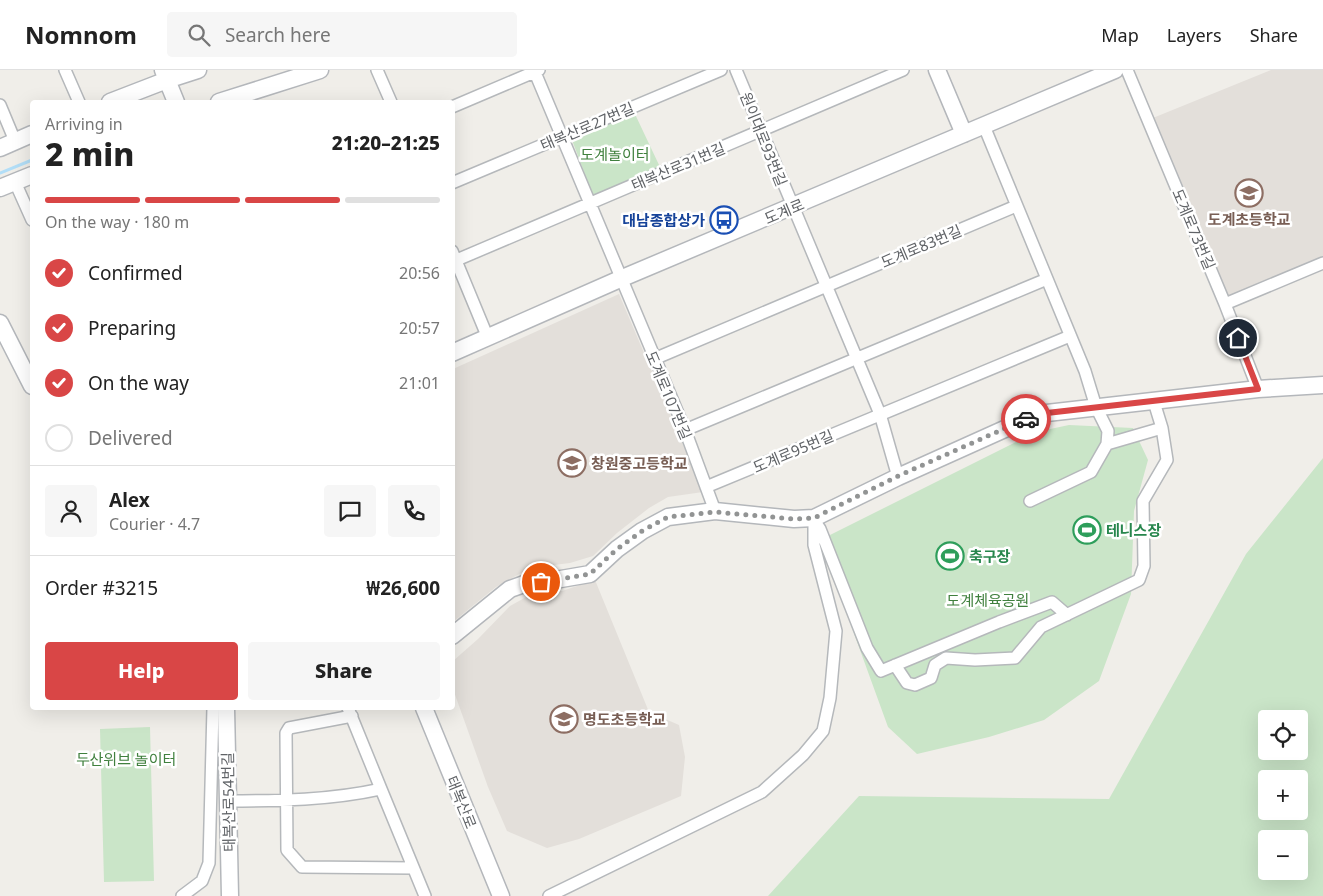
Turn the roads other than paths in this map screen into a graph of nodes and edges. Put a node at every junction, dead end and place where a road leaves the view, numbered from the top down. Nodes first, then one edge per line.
1 (65, 70) edge
2 (198, 70) edge
3 (320, 70) edge
4 (377, 70) edge
5 (721, 70) edge
6 (736, 70) edge
7 (903, 70) edge
8 (937, 70) edge
9 (1115, 70) edge
10 (1127, 70) edge
11 (536, 71) edge
12 (166, 78) edge
13 (78, 100) edge
14 (115, 100) edge
15 (175, 100) edge
16 (232, 100) edge
17 (390, 100) edge
18 (0, 105) edge
19 (455, 106) edge
20 (984, 126) junction
21 (761, 130) junction
22 (964, 134) junction
23 (30, 135) edge
24 (562, 137) junction
25 (8, 144) edge
26 (30, 176) edge
27 (455, 182) edge
28 (7, 185) edge
29 (589, 204) junction
30 (1016, 206) junction
31 (792, 208) junction
32 (30, 217) edge
33 (455, 258) edge
34 (455, 260) edge
35 (1323, 263) edge
36 (620, 279) junction
37 (1047, 279) junction
38 (826, 286) junction
39 (1225, 304) junction
40 (1, 329) edge
41 (1070, 336) junction
42 (488, 338) junction
43 (455, 352) edge
44 (857, 358) junction
45 (654, 359) junction
46 (30, 382) edge
47 (1323, 385) edge
48 (1258, 389) junction
49 (1154, 402) junction
50 (1096, 407) junction
51 (880, 414) junction
52 (1162, 428) junction
53 (685, 430) junction
54 (1106, 444) junction
55 (898, 476) junction
56 (706, 487) junction
57 (1030, 500) dead end
58 (715, 512) junction
59 (814, 518) junction
60 (1068, 615) junction
61 (455, 634) edge
62 (895, 665) junction
63 (214, 710) edge
64 (226, 710) edge
65 (425, 710) edge
66 (350, 712) edge
67 (381, 789) junction
68 (286, 800) junction
69 (228, 801) junction
70 (413, 868) junction
71 (182, 896) edge
72 (230, 896) edge
73 (425, 896) edge
74 (501, 896) edge
75 (549, 896) edge

1 - 13 street
2 - 12 street
3 - 16 street
4 - 17 street
5 - 24 street, 태복산로27번길
6 - 21 street, 원이대로93번길
7 - 21 street, 태복산로31번길
8 - 22 street
9 - 20 street, 도계로
10 - 39 street, 도계로73번길
11 - 19 street
11 - 24 street, 도계로107번길
12 - 14 street
12 - 15 street
18 - 25 street
20 - 22 street, 도계로
20 - 30 street
21 - 29 street, 태복산로31번길
21 - 31 street, 원이대로93번길
22 - 31 street, 도계로
23 - 25 street
24 - 27 street, 태복산로27번길
24 - 29 street, 도계로107번길
26 - 28 street
28 - 32 street
29 - 33 street, 태복산로31번길
29 - 36 street, 도계로107번길
30 - 37 street
30 - 38 street, 도계로83번길
31 - 36 street, 도계로
31 - 38 street
34 - 42 street
35 - 39 street
36 - 42 street, 도계로
36 - 45 street, 도계로107번길
37 - 41 street
37 - 44 street
38 - 44 street
38 - 45 street
39 - 48 street, 도계로73번길
40 - 46 street
41 - 50 street
41 - 51 street
42 - 43 street, 도계로
44 - 51 street
44 - 53 street
45 - 53 street, 도계로107번길
47 - 48 street
48 - 49 street
49 - 50 street
49 - 52 street
50 - 54 street
50 - 55 street
51 - 55 street
51 - 56 street, 도계로95번길
52 - 54 street
52 - 60 street
53 - 56 street, 도계로107번길
54 - 57 street
55 - 59 street
56 - 58 street, 도계로107번길
58 - 59 street
58 - 61 street
59 - 62 street
59 - 75 street
60 - 62 street
60 - 62 street
63 - 71 street
64 - 69 street, 태복산로54번길
65 - 74 street, 태복산로
66 - 67 street
66 - 68 street
67 - 68 street
67 - 70 street
68 - 69 street
68 - 70 street
69 - 72 street, 태복산로54번길
70 - 73 street

